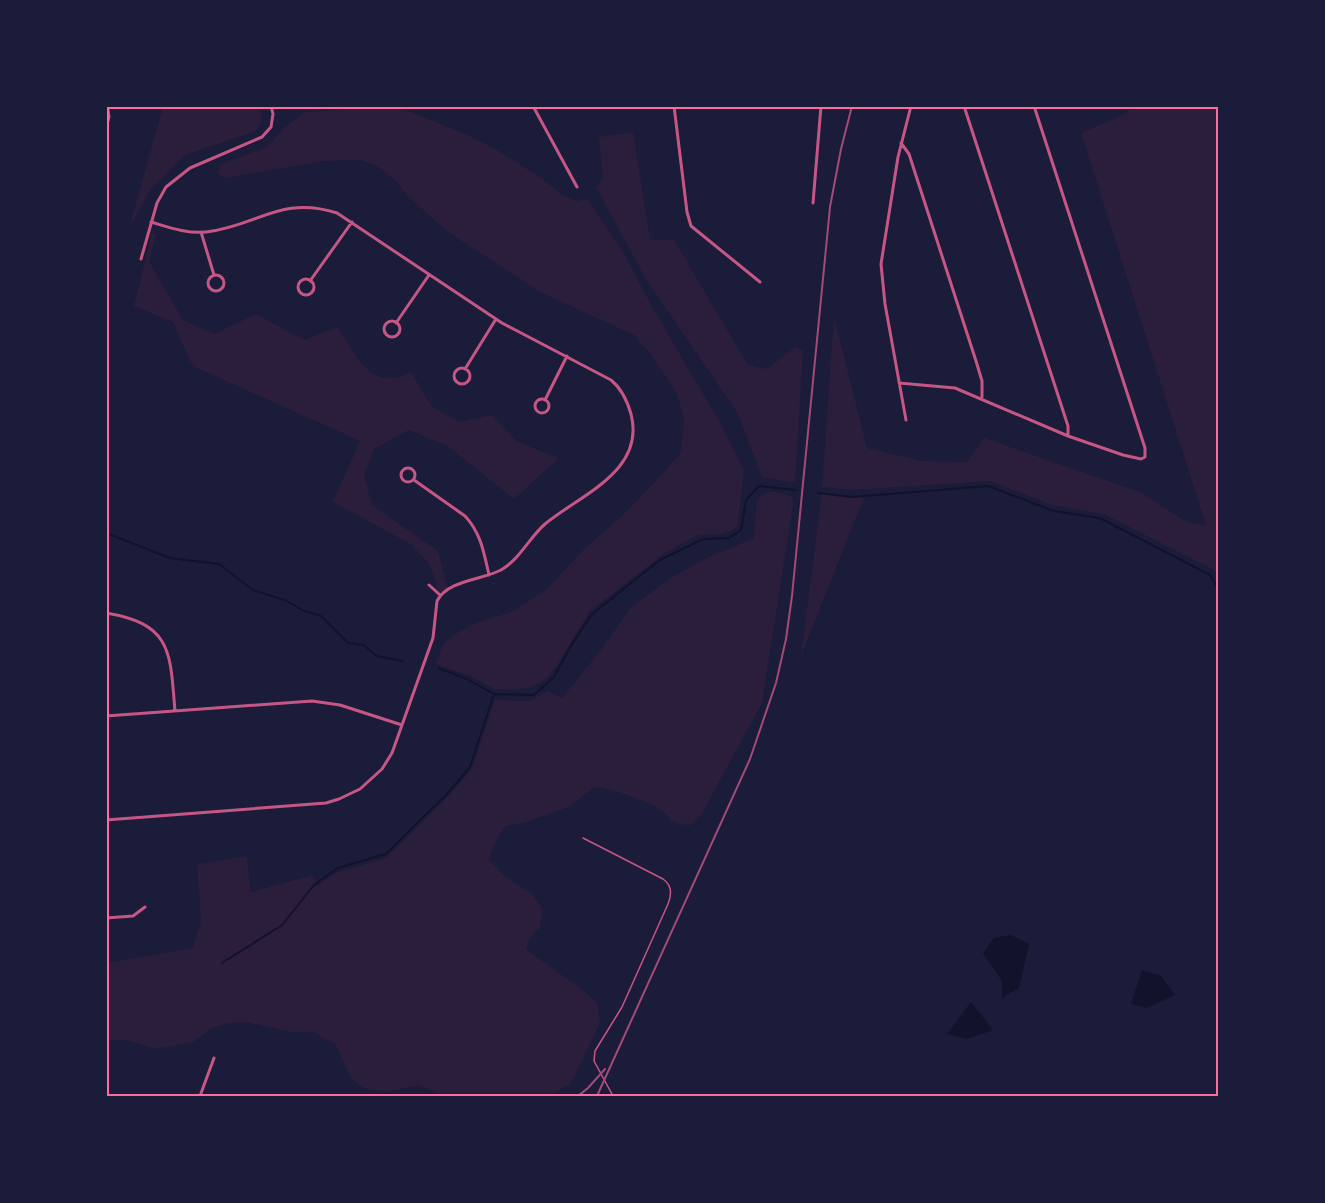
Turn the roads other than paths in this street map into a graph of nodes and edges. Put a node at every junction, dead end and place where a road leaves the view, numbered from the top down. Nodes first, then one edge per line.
1 (112, 106) edge
2 (271, 106) edge
3 (533, 106) edge
4 (674, 106) edge
5 (821, 106) edge
6 (911, 106) edge
7 (964, 106) edge
8 (1034, 106) edge
9 (107, 110) edge
10 (106, 128) edge
11 (901, 143) junction
12 (577, 187) dead end
13 (813, 203) dead end
14 (151, 222) junction
15 (352, 222) junction
16 (201, 232) junction
17 (141, 259) dead end
18 (214, 275) junction
19 (429, 275) junction
20 (310, 281) junction
21 (760, 282) dead end
22 (496, 319) junction
23 (396, 323) junction
24 (567, 356) junction
25 (465, 369) junction
26 (899, 383) junction
27 (981, 398) junction
28 (545, 399) junction
29 (906, 420) dead end
30 (1068, 436) junction
31 (414, 480) junction
32 (489, 575) junction
33 (429, 585) dead end
34 (440, 595) junction
35 (106, 613) edge
36 (175, 711) junction
37 (106, 716) edge
38 (402, 725) junction
39 (106, 820) edge
40 (583, 837) dead end
41 (145, 907) dead end
42 (106, 918) edge
43 (214, 1058) dead end
44 (200, 1096) edge
45 (613, 1096) edge

1 - 9 street
2 - 14 street
3 - 12 street
4 - 21 street
5 - 13 street
6 - 11 street
7 - 30 street
8 - 30 street
9 - 10 street
11 - 26 street
11 - 27 street
14 - 16 street
14 - 17 street
15 - 16 street
15 - 19 street
15 - 20 street
16 - 18 street
18 - 18 street
19 - 22 street
19 - 23 street
20 - 20 street
22 - 24 street
22 - 25 street
23 - 23 street
24 - 28 street
24 - 32 street
25 - 25 street
26 - 27 street
26 - 29 street
27 - 30 street
28 - 28 street
31 - 31 street
31 - 32 street
32 - 34 street
33 - 34 street
34 - 38 street
35 - 36 street
36 - 37 street
36 - 38 street
38 - 39 street
40 - 45 lane
41 - 42 street
43 - 44 street

